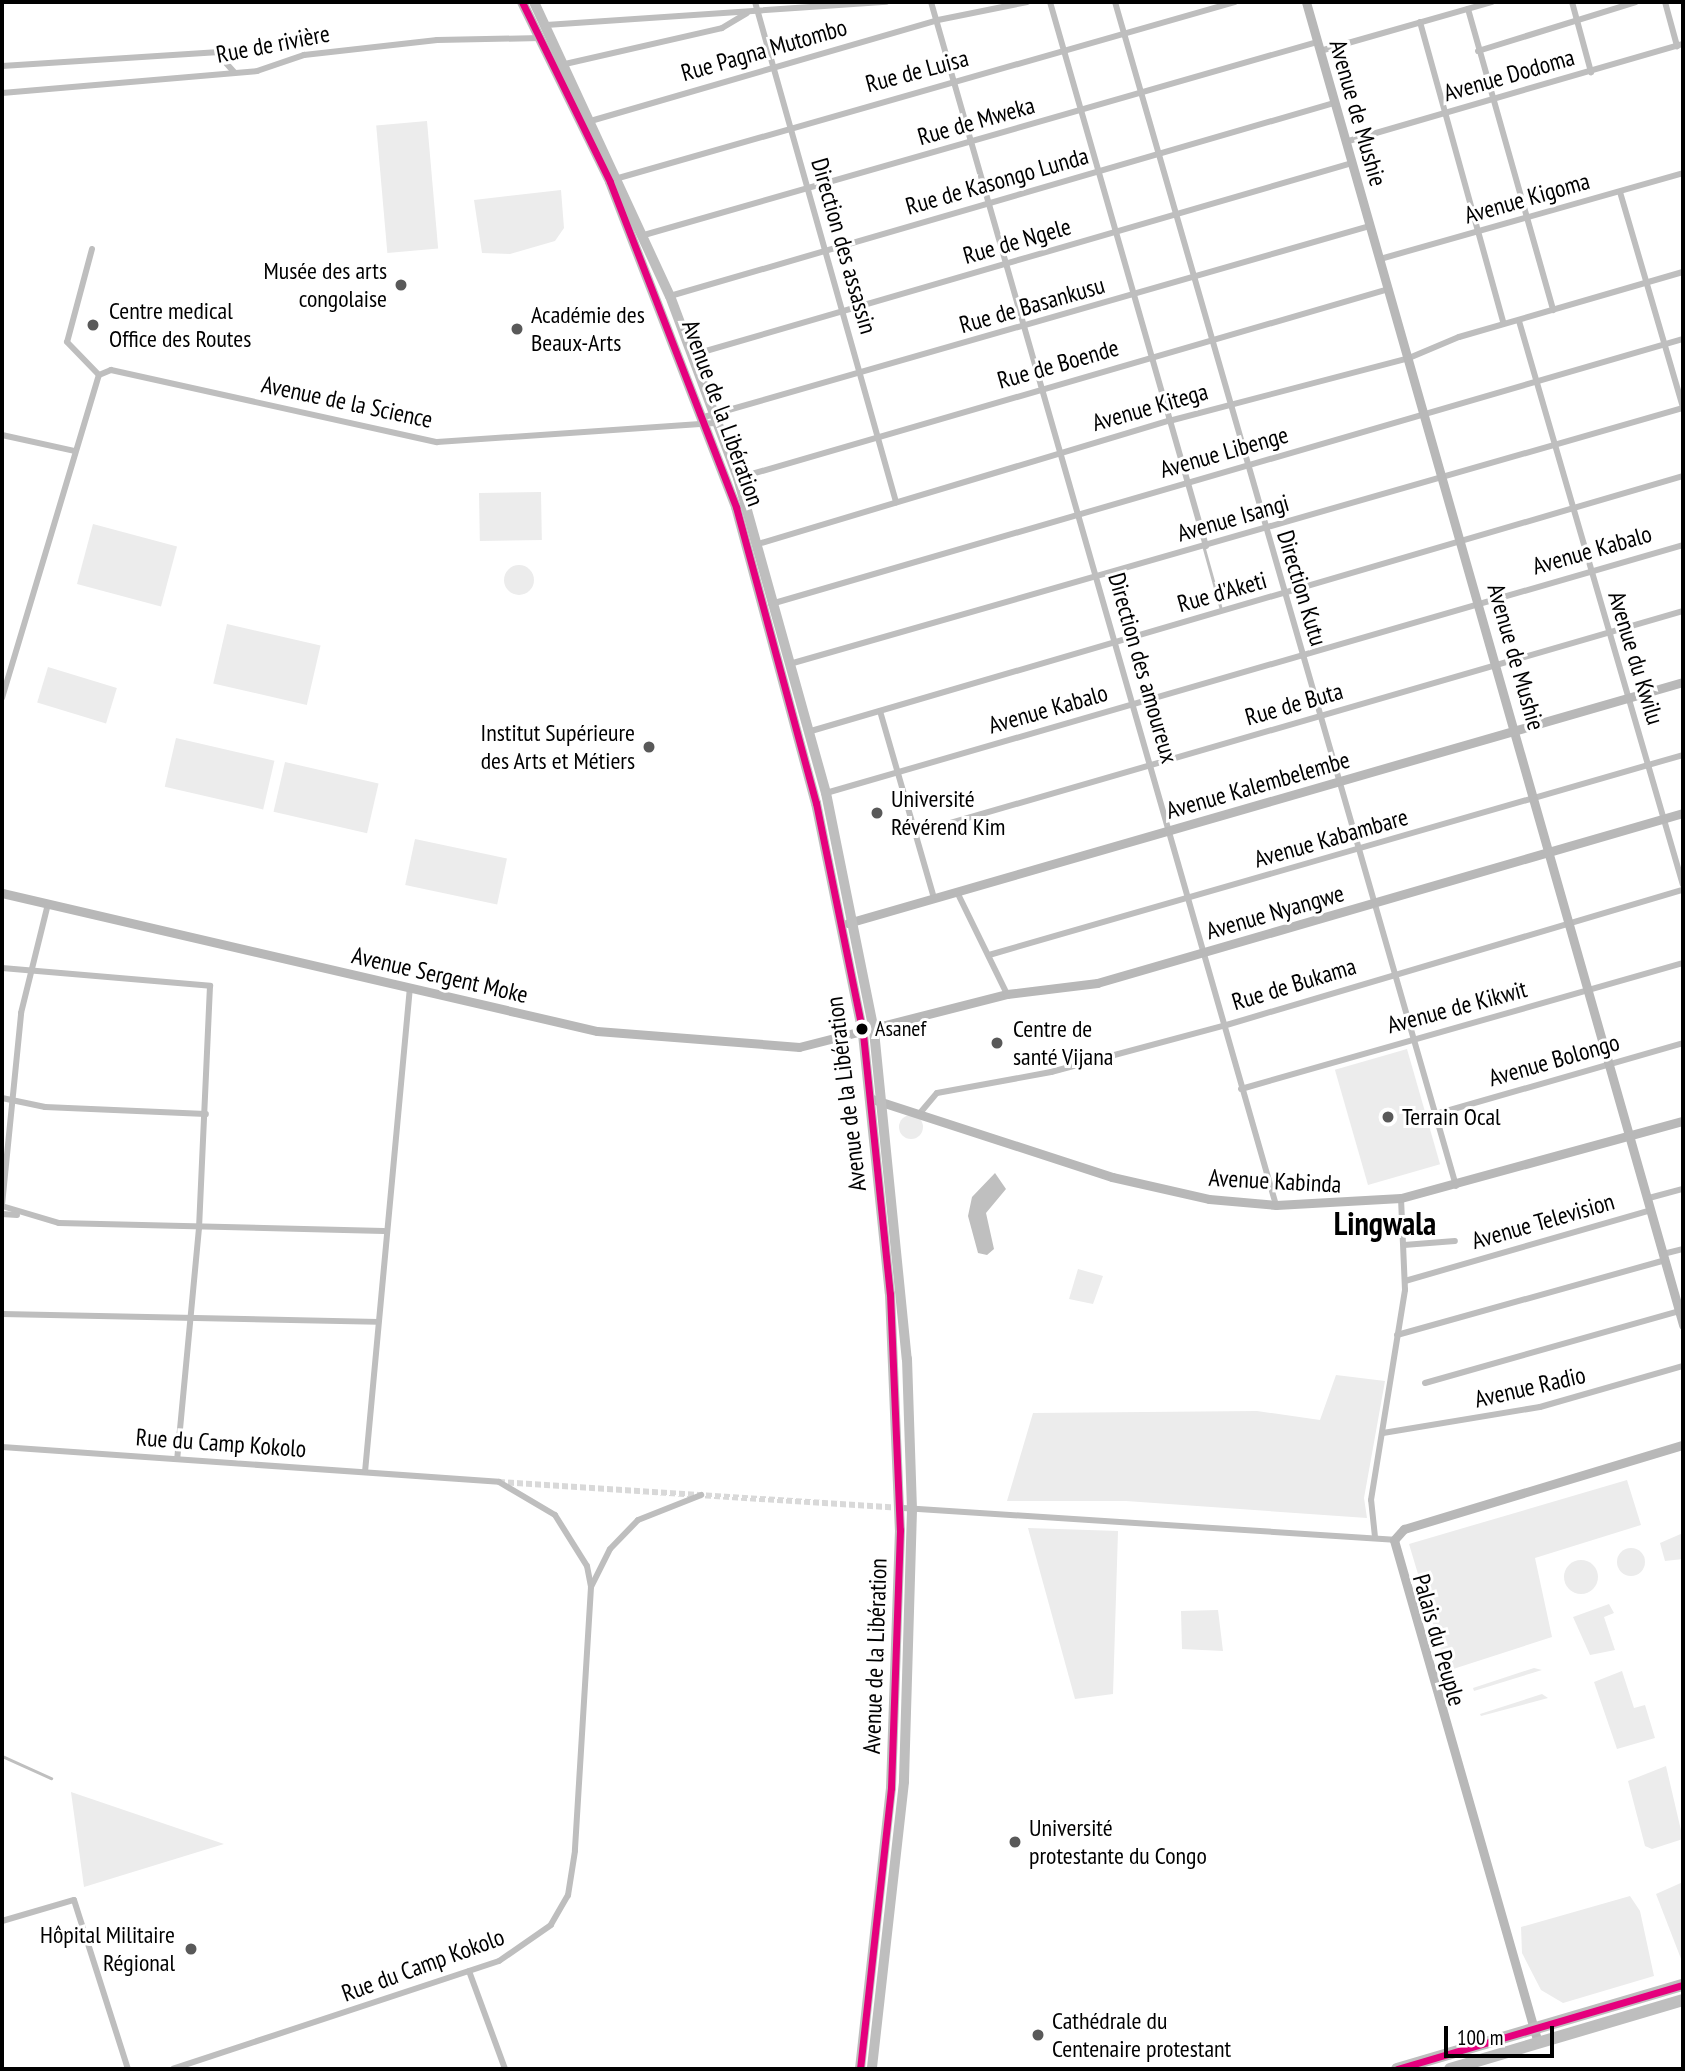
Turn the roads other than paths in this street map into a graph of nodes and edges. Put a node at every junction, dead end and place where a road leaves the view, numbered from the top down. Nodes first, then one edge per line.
1 (523, 2) edge
2 (534, 2) edge
3 (755, 2) edge
4 (886, 2) edge
5 (931, 2) edge
6 (1027, 2) edge
7 (1049, 2) edge
8 (1115, 2) edge
9 (1236, 2) edge
10 (1306, 2) edge
11 (1492, 2) edge
12 (1572, 2) edge
13 (1636, 2) edge
14 (1665, 2) edge
15 (1478, 4) edge
16 (1468, 9) junction
17 (758, 11) junction
18 (747, 13) junction
19 (938, 20) junction
20 (1420, 22) junction
21 (1577, 22) junction
22 (546, 25) junction
23 (1125, 33) junction
24 (546, 37) junction
25 (1680, 45) edge
26 (1319, 46) junction
27 (1064, 51) junction
28 (1478, 51) junction
29 (565, 64) junction
30 (2, 66) edge
31 (774, 67) junction
32 (1591, 72) junction
33 (235, 73) junction
34 (956, 80) junction
35 (2, 93) edge
36 (1143, 94) junction
37 (1493, 100) junction
38 (1334, 103) junction
39 (1079, 111) junction
40 (1446, 113) junction
41 (594, 120) junction
42 (790, 126) junction
43 (973, 142) junction
44 (1345, 142) junction
45 (1156, 156) junction
46 (1352, 163) junction
47 (1098, 172) junction
48 (1683, 173) edge
49 (614, 179) junction
50 (809, 189) junction
51 (1620, 192) junction
52 (990, 203) junction
53 (1172, 216) junction
54 (1527, 218) junction
55 (1370, 226) junction
56 (1115, 232) junction
57 (1479, 232) junction
58 (644, 235) junction
59 (92, 249) dead end
60 (826, 251) junction
61 (1380, 259) junction
62 (1007, 264) junction
63 (1683, 272) edge
64 (1190, 278) junction
65 (1646, 283) junction
66 (1389, 289) junction
67 (1134, 295) junction
68 (670, 296) junction
69 (1553, 310) junction
70 (842, 312) junction
71 (1519, 321) junction
72 (1504, 324) junction
73 (1025, 328) junction
74 (1683, 339) edge
75 (1207, 342) junction
76 (1665, 344) junction
77 (692, 355) junction
78 (1151, 357) junction
79 (1409, 358) junction
80 (860, 373) junction
81 (99, 375) junction
82 (1534, 382) junction
83 (1043, 388) junction
84 (1227, 406) junction
85 (1683, 408) edge
86 (1426, 413) junction
87 (711, 420) junction
88 (1169, 421) junction
89 (2, 435) edge
90 (878, 437) junction
91 (1553, 446) junction
92 (75, 451) junction
93 (1061, 453) junction
94 (1245, 466) junction
95 (1683, 476) edge
96 (1445, 477) junction
97 (738, 478) junction
98 (1187, 483) junction
99 (896, 502) junction
100 (1571, 508) junction
101 (1079, 514) junction
102 (1263, 529) junction
103 (1464, 541) junction
104 (758, 544) junction
105 (1683, 545) edge
106 (1206, 546) junction
107 (1589, 570) junction
108 (1097, 578) junction
109 (1282, 594) junction
110 (1482, 602) junction
111 (771, 604) junction
112 (1683, 611) edge
113 (1607, 632) junction
114 (1116, 643) junction
115 (1303, 656) junction
116 (793, 663) junction
117 (1500, 665) junction
118 (1683, 682) edge
119 (2, 698) edge
120 (1627, 699) junction
121 (1133, 704) junction
122 (880, 711) junction
123 (1321, 717) junction
124 (1517, 731) junction
125 (811, 732) junction
126 (1683, 755) edge
127 (1151, 765) junction
128 (1649, 765) junction
129 (898, 772) junction
130 (1340, 782) junction
131 (827, 793) junction
132 (1537, 799) junction
133 (1683, 813) edge
134 (1666, 818) junction
135 (1170, 831) junction
136 (916, 833) junction
137 (1361, 849) junction
138 (1552, 851) junction
139 (1683, 888) edge
140 (957, 892) junction
141 (2, 893) edge
142 (934, 898) junction
143 (1189, 898) junction
144 (1376, 902) junction
145 (48, 904) junction
146 (1572, 922) junction
147 (849, 923) junction
148 (1204, 952) junction
149 (989, 955) junction
150 (1683, 963) edge
151 (2, 968) edge
152 (29, 968) junction
153 (1397, 972) junction
154 (410, 989) junction
155 (1590, 991) junction
156 (1007, 994) junction
157 (1223, 1026) junction
158 (869, 1033) junction
159 (1414, 1038) junction
160 (1683, 1043) edge
161 (1610, 1064) junction
162 (1241, 1089) junction
163 (2, 1098) edge
164 (869, 1098) junction
165 (12, 1102) junction
166 (884, 1102) junction
167 (920, 1113) junction
168 (206, 1114) junction
169 (1436, 1114) junction
170 (1683, 1121) edge
171 (1631, 1136) junction
172 (1456, 1186) junction
173 (1683, 1189) edge
174 (1401, 1198) junction
175 (1649, 1198) junction
176 (1276, 1205) junction
177 (2, 1206) edge
178 (1651, 1210) junction
179 (2, 1214) edge
180 (22, 1215) junction
181 (199, 1228) junction
182 (384, 1231) junction
183 (1455, 1241) dead end
184 (1404, 1245) junction
185 (1683, 1249) edge
186 (1664, 1257) junction
187 (1405, 1281) junction
188 (1680, 1311) junction
189 (2, 1314) edge
190 (185, 1320) junction
191 (378, 1322) junction
192 (1683, 1325) edge
193 (1397, 1335) junction
194 (1683, 1366) edge
195 (1425, 1383) dead end
196 (1383, 1433) junction
197 (1683, 1445) edge
198 (2, 1447) edge
199 (177, 1460) junction
200 (365, 1472) junction
201 (701, 1495) dead end
202 (907, 1509) junction
203 (1375, 1537) junction
204 (1394, 1539) junction
205 (591, 1587) junction
206 (2, 1921) edge
207 (469, 1971) junction
208 (1683, 1984) edge
209 (1683, 2000) edge
210 (1533, 2029) junction
211 (1538, 2043) junction
212 (1403, 2068) edge
213 (128, 2069) edge
214 (173, 2069) edge
215 (505, 2069) edge
216 (860, 2069) edge
217 (872, 2069) edge
218 (1450, 2069) edge

1 - 24 main road, Avenue de la Libération
2 - 22 main road, Avenue de la Libération
3 - 17 street, Direction des assassin
4 - 17 street
5 - 19 street, Direction des amoureux
6 - 19 street, Rue Pagna Mutombo
7 - 27 street
8 - 23 street, Direction Kutu
9 - 23 street, Rue de Luisa
10 - 26 street, Avenue de Mushie
11 - 15 street, Rue de Mweka
12 - 21 street
13 - 21 street
14 - 25 street
15 - 16 street, Rue de Mweka
16 - 20 street, Rue de Mweka
16 - 28 street
17 - 18 street
17 - 31 street, Direction des assassin
18 - 22 street
18 - 29 street
19 - 31 street, Rue Pagna Mutombo
19 - 34 street, Direction des amoureux
20 - 26 street, Rue de Mweka
20 - 40 street
21 - 28 street
21 - 32 street
22 - 24 main road, Avenue de la Libération
23 - 27 street, Rue de Luisa
23 - 36 street, Direction Kutu
24 - 29 main road, Avenue de la Libération
24 - 33 street, Rue de rivière
24 - 49 main road, Avenue de la Libération
25 - 32 street, Avenue Dodoma
26 - 36 street, Rue de Mweka
26 - 38 street, Avenue de Mushie
27 - 34 street, Rue de Luisa
27 - 39 street
28 - 37 street
29 - 41 main road, Avenue de la Libération
30 - 33 street
31 - 41 street, Rue Pagna Mutombo
31 - 42 street, Direction des assassin
32 - 37 street, Avenue Dodoma
33 - 35 street, Rue de rivière
34 - 42 street, Rue de Luisa
34 - 43 street, Direction des amoureux
36 - 39 street, Rue de Mweka
36 - 45 street, Direction Kutu
37 - 40 street, Avenue Dodoma
37 - 54 street
38 - 44 street, Avenue de Mushie
38 - 45 street, Rue de Kasongo Lunda
39 - 43 street, Rue de Mweka
39 - 47 street
40 - 44 street, Avenue Dodoma
40 - 57 street
41 - 49 main road, Avenue de la Libération
42 - 49 street, Rue de Luisa
42 - 50 street, Direction des assassin
43 - 50 street, Rue de Mweka
43 - 52 street, Direction des amoureux
44 - 46 street, Avenue de Mushie
45 - 47 street, Rue de Kasongo Lunda
45 - 53 street, Direction Kutu
46 - 53 street, Rue de Ngele
46 - 55 street, Avenue de Mushie
47 - 52 street, Rue de Kasongo Lunda
47 - 56 street
48 - 51 street, Avenue Kigoma
49 - 58 main road, Avenue de la Libération
49 - 87 main road, Avenue de la Libération
50 - 58 street, Rue de Mweka
50 - 60 street, Direction des assassin
51 - 54 street, Avenue Kigoma
51 - 65 street
52 - 60 street, Rue de Kasongo Lunda
52 - 62 street, Direction des amoureux
53 - 56 street, Rue de Ngele
53 - 64 street, Direction Kutu
54 - 57 street, Avenue Kigoma
54 - 69 street
55 - 61 street, Avenue de Mushie
55 - 64 street, Rue de Basankusu
56 - 62 street, Rue de Ngele
56 - 67 street
57 - 61 street, Avenue Kigoma
57 - 72 street
58 - 68 main road, Avenue de la Libération
59 - 81 street
60 - 68 street, Rue de Kasongo Lunda
60 - 70 street, Direction des assassin
61 - 66 street, Avenue de Mushie
62 - 70 street, Rue de Ngele
62 - 73 street, Direction des amoureux
63 - 65 street, Avenue Kitega
64 - 67 street, Rue de Basankusu
64 - 75 street, Direction Kutu
65 - 69 street, Avenue Kitega
65 - 76 street
66 - 75 street, Rue de Boende
66 - 79 street, Avenue de Mushie
67 - 73 street, Rue de Basankusu
67 - 78 street
68 - 77 main road, Avenue de la Libération
69 - 71 street, Avenue Kitega
70 - 77 street, Rue de Ngele
70 - 80 street, Direction des assassin
71 - 72 street, Avenue Kitega
71 - 82 street, Avenue du Kwilu
72 - 79 street, Avenue Kitega
73 - 80 street, Rue de Basankusu
73 - 83 street, Direction des amoureux
74 - 76 street, Avenue Libenge
75 - 78 street, Rue de Boende
75 - 84 street, Direction Kutu
76 - 82 street, Avenue Libenge
76 - 85 street
77 - 87 main road, Avenue de la Libération
78 - 83 street, Rue de Boende
78 - 88 street
79 - 84 street, Avenue Kitega
79 - 86 street, Avenue de Mushie
80 - 87 street, Rue de Basankusu
80 - 90 street, Direction des assassin
81 - 87 street, Avenue de la Science
81 - 92 street
82 - 86 street, Avenue Libenge
82 - 91 street, Avenue du Kwilu
83 - 90 street, Rue de Boende
83 - 93 street, Direction des amoureux
84 - 88 street, Avenue Kitega
84 - 94 street, Direction Kutu
85 - 91 street, Avenue Isangi
86 - 94 street, Avenue Libenge
86 - 96 street, Avenue de Mushie
87 - 97 main road, Avenue de la Libération
87 - 111 main road, Avenue de la Libération
88 - 93 street, Avenue Kitega
88 - 98 street
89 - 92 street
90 - 97 street, Rue de Boende
90 - 99 street, Direction des assassin
91 - 96 street, Avenue Isangi
91 - 100 street, Avenue du Kwilu
92 - 119 street
93 - 99 street, Avenue Kitega
93 - 101 street, Direction des amoureux
94 - 98 street, Avenue Libenge
94 - 102 street, Direction Kutu
95 - 100 street, Rue d'Aketi
96 - 102 street, Avenue Isangi
96 - 103 street, Avenue de Mushie
97 - 104 main road, Avenue de la Libération
98 - 101 street, Avenue Libenge
98 - 106 street
99 - 104 street, Avenue Kitega
100 - 103 street, Rue d'Aketi
100 - 107 street, Avenue du Kwilu
101 - 108 street, Direction des amoureux
101 - 111 street, Avenue Libenge
102 - 106 street, Avenue Isangi
102 - 109 street, Direction Kutu
103 - 109 street, Rue d'Aketi
103 - 110 street, Avenue de Mushie
104 - 111 main road, Avenue de la Libération
105 - 107 street, Avenue Kabalo
106 - 108 street, Avenue Isangi
107 - 110 street, Avenue Kabalo
107 - 113 street, Avenue du Kwilu
108 - 114 street, Direction des amoureux
108 - 116 street, Avenue Isangi
109 - 114 street, Rue d'Aketi
109 - 115 street, Direction Kutu
110 - 115 street, Avenue Kabalo
110 - 117 street, Avenue de Mushie
111 - 116 main road, Avenue de la Libération
111 - 147 main road, Avenue de la Libération
112 - 113 street, Rue de Buta
113 - 117 street, Rue de Buta
113 - 120 street, Avenue du Kwilu
114 - 121 street, Direction des amoureux
114 - 122 street, Rue d'Aketi
115 - 121 street, Avenue Kabalo
115 - 123 street, Direction Kutu
116 - 125 main road, Avenue de la Libération
117 - 123 street, Rue de Buta
117 - 124 street, Avenue de Mushie
118 - 120 street, Avenue Kalembelembe
120 - 124 street, Avenue Kalembelembe
120 - 128 street, Avenue du Kwilu
121 - 127 street, Direction des amoureux
121 - 129 street, Avenue Kabalo
122 - 125 street, Rue d'Aketi
122 - 129 street
123 - 127 street, Rue de Buta
123 - 130 street, Direction Kutu
124 - 130 street, Avenue Kalembelembe
124 - 132 street, Avenue de Mushie
125 - 131 main road, Avenue de la Libération
126 - 128 street, Avenue Kabambare
127 - 135 street, Direction des amoureux
127 - 136 street, Rue de Buta
128 - 132 street, Avenue Kabambare
128 - 134 street, Avenue du Kwilu
129 - 131 street, Avenue Kabalo
129 - 136 street
130 - 135 street, Avenue Kalembelembe
130 - 137 street, Direction Kutu
131 - 147 main road, Avenue de la Libération
132 - 137 street, Avenue Kabambare
132 - 138 street, Avenue de Mushie
133 - 134 street, Avenue Nyangwe
134 - 138 street, Avenue Nyangwe
134 - 139 street, Avenue du Kwilu
135 - 140 street, Avenue Kalembelembe
135 - 143 street, Direction des amoureux
136 - 142 street
137 - 143 street, Avenue Kabambare
137 - 144 street, Direction Kutu
138 - 144 street, Avenue Nyangwe
138 - 146 street, Avenue de Mushie
139 - 146 street, Rue de Bukama
140 - 142 street, Avenue Kalembelembe
140 - 149 street
141 - 145 street, Avenue Sergent Moke
142 - 147 street, Avenue Kalembelembe
143 - 148 street, Direction des amoureux
143 - 149 street, Avenue Kabambare
144 - 148 street, Avenue Nyangwe
144 - 153 street, Direction Kutu
145 - 152 street
145 - 154 street, Avenue Sergent Moke
146 - 153 street, Rue de Bukama
146 - 155 street, Avenue de Mushie
147 - 158 main road, Avenue de la Libération
148 - 156 street, Avenue Nyangwe
148 - 157 street, Direction des amoureux
149 - 156 street
150 - 155 street, Avenue de Kikwit
151 - 152 street
152 - 165 street
152 - 168 street
153 - 157 street, Rue de Bukama
153 - 159 street, Direction Kutu
154 - 158 street, Avenue Sergent Moke
154 - 182 street
155 - 159 street, Avenue de Kikwit
155 - 161 street, Avenue de Mushie
156 - 158 street, Avenue Nyangwe
157 - 162 street, Direction des amoureux
157 - 167 street, Rue de Bukama
158 - 164 main road, Avenue de la Libération
158 - 166 main road, Avenue de la Libération
159 - 162 street, Avenue de Kikwit
159 - 169 street, Direction Kutu
160 - 161 street, Avenue Bolongo
161 - 169 street, Avenue Bolongo
161 - 171 street, Avenue de Mushie
162 - 176 street, Direction des amoureux
163 - 165 street
164 - 166 street, Avenue Kabinda
164 - 216 main road, Avenue de la Libération
165 - 168 street
165 - 177 street
166 - 167 street, Avenue Kabinda
166 - 202 main road, Avenue de la Libération
167 - 176 street, Avenue Kabinda
168 - 181 street
169 - 172 street, Direction Kutu
170 - 171 street, Avenue Kabinda
171 - 172 street, Avenue Kabinda
171 - 175 street, Avenue de Mushie
172 - 174 street, Avenue Kabinda
173 - 175 street
174 - 176 street, Avenue Kabinda
174 - 184 street
175 - 178 street, Avenue de Mushie
177 - 180 street
178 - 186 street, Avenue de Mushie
178 - 187 street, Avenue Television
179 - 180 street
180 - 181 street
181 - 182 street
181 - 190 street
182 - 191 street
183 - 184 street
184 - 187 street
185 - 186 street
186 - 188 street, Avenue de Mushie
186 - 193 street
187 - 193 street
188 - 192 street, Avenue de Mushie
188 - 195 street
189 - 190 street
190 - 191 street
190 - 199 street
191 - 200 street
193 - 196 street
194 - 196 street, Avenue Radio
196 - 203 street
197 - 204 street
198 - 199 street, Rue du Camp Kokolo
199 - 200 street, Rue du Camp Kokolo
200 - 205 street, Rue du Camp Kokolo
201 - 205 street, Rue du Camp Kokolo
202 - 203 street
202 - 217 main road, Avenue de la Libération
203 - 204 street
204 - 210 street, Palais du Peuple
205 - 207 street, Rue du Camp Kokolo
206 - 213 street
207 - 214 street, Rue du Camp Kokolo
207 - 215 street
208 - 210 highway
209 - 211 highway
210 - 211 street, Palais du Peuple
210 - 212 highway
211 - 218 highway

